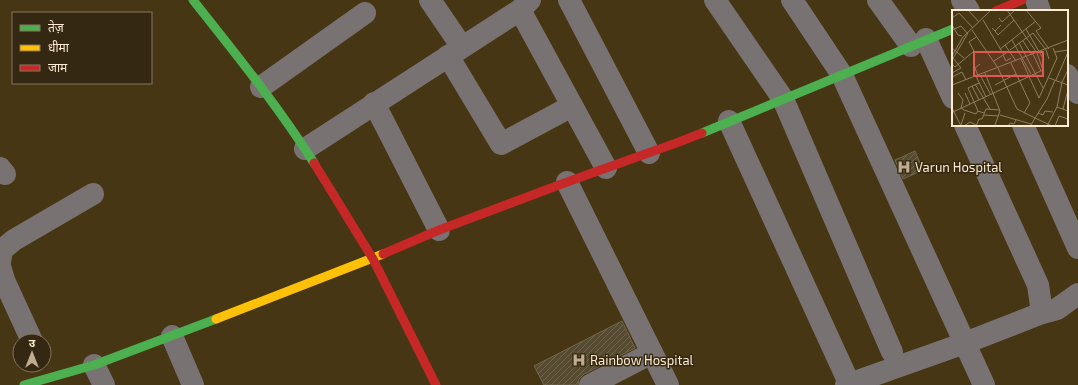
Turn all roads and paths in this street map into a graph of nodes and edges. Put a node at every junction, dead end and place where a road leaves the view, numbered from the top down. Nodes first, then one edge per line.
1 (193, 0) edge
2 (430, 0) edge
3 (569, 0) edge
4 (716, 0) edge
5 (792, 0) edge
6 (878, 0) edge
7 (962, 0) edge
8 (1022, 0) edge
9 (1036, 0) edge
10 (525, 5) edge
11 (968, 10) edge
12 (998, 10) edge
13 (1040, 10) edge
14 (365, 13) dead end
15 (952, 29) edge
16 (919, 43) junction
17 (455, 51) junction
18 (842, 75) junction
19 (1068, 77) edge
20 (261, 87) junction
21 (1078, 93) edge
22 (952, 96) edge
23 (783, 99) junction
24 (374, 103) junction
25 (572, 106) junction
26 (729, 121) junction
27 (965, 126) edge
28 (1022, 126) edge
29 (305, 148) junction
30 (649, 153) junction
31 (606, 168) junction
32 (567, 182) junction
33 (93, 194) dead end
34 (439, 230) junction
35 (1078, 248) edge
36 (373, 259) junction
37 (0, 262) edge
38 (0, 266) edge
39 (1078, 294) edge
40 (1042, 312) junction
41 (28, 333) edge
42 (172, 336) junction
43 (964, 343) junction
44 (892, 352) dead end
45 (652, 353) junction
46 (94, 365) junction
47 (52, 370) edge
48 (44, 373) edge
49 (28, 384) edge
50 (104, 385) edge
51 (193, 385) edge
52 (436, 385) edge
53 (590, 385) edge
54 (668, 385) edge
55 (848, 385) edge
56 (984, 385) edge

1 - 20 street
2 - 17 street
3 - 30 street
4 - 23 street
5 - 18 street
6 - 16 street
7 - 11 street
8 - 12 street
9 - 13 street
10 - 17 street
10 - 25 street
14 - 20 street
15 - 16 street
16 - 18 street
16 - 22 street
17 - 24 street
17 - 25 street
18 - 23 street
18 - 43 street
19 - 21 street
20 - 29 street
23 - 26 street
23 - 44 street
24 - 29 street
24 - 34 street
25 - 31 street
26 - 30 street
26 - 55 street
27 - 40 street
28 - 35 street
29 - 36 street
30 - 31 street
31 - 32 street
32 - 34 street
32 - 45 street
33 - 37 street
34 - 36 street
36 - 42 street
36 - 52 street
38 - 41 street
39 - 40 street
40 - 43 street
42 - 46 street
42 - 51 street
43 - 55 street
43 - 56 street
45 - 53 street
45 - 54 street
46 - 47 street
46 - 50 street
48 - 49 street

